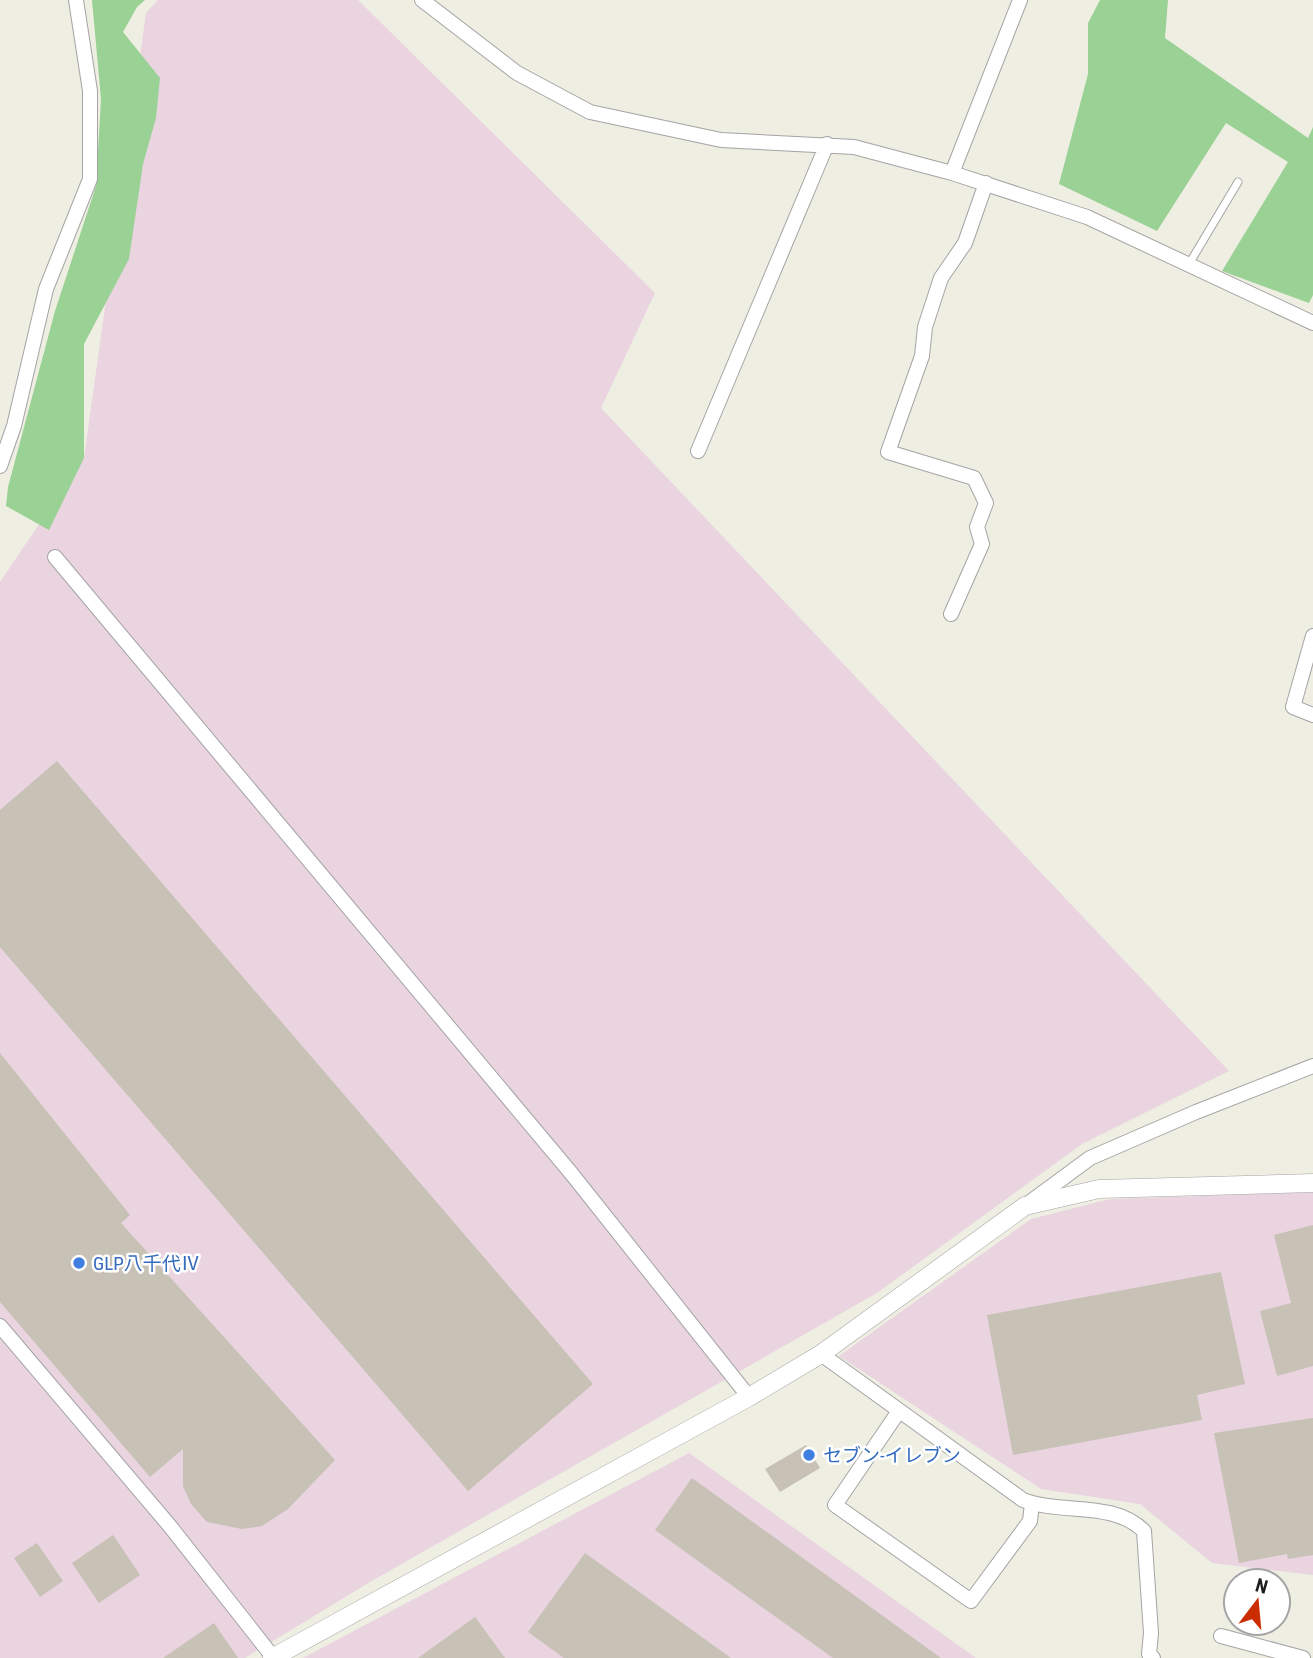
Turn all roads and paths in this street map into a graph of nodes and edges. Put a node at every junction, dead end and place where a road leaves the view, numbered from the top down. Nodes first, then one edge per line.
1 (76, 0) edge
2 (422, 0) edge
3 (1020, 0) edge
4 (827, 144) junction
5 (952, 173) junction
6 (1238, 182) dead end
7 (986, 183) junction
8 (1189, 264) junction
9 (1313, 323) edge
10 (698, 451) dead end
11 (0, 466) edge
12 (55, 557) dead end
13 (951, 614) dead end
14 (1313, 636) edge
15 (1313, 715) edge
16 (1313, 1066) edge
17 (1313, 1183) edge
18 (1025, 1206) junction
19 (0, 1326) edge
20 (821, 1354) junction
21 (749, 1397) junction
22 (899, 1410) junction
23 (1032, 1503) junction
24 (1226, 1637) edge
25 (1149, 1657) edge
26 (273, 1658) edge
27 (1303, 1658) edge

1 - 11 street
2 - 4 street
3 - 5 street
4 - 5 street
4 - 10 street
5 - 7 street
6 - 8 lane
7 - 8 street
7 - 13 street
8 - 9 street
12 - 21 street
14 - 15 street
16 - 18 street
17 - 18 street
18 - 20 street
19 - 26 street
20 - 21 street
20 - 22 street
21 - 26 street
22 - 23 street
22 - 23 street
23 - 25 street
24 - 27 street

